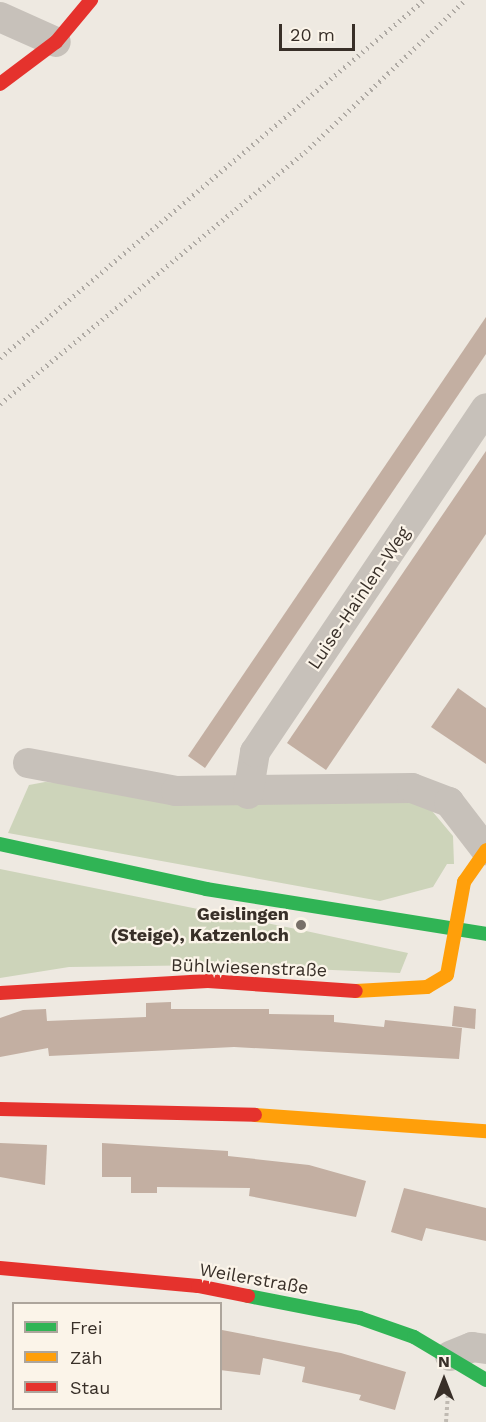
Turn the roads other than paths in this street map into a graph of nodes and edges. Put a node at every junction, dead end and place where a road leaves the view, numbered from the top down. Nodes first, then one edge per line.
1 (91, 0) edge
2 (0, 17) edge
3 (56, 42) junction
4 (0, 84) edge
5 (486, 408) edge
6 (28, 763) dead end
7 (248, 794) junction
8 (0, 844) edge
9 (486, 850) edge
10 (457, 930) junction
11 (486, 934) edge
12 (0, 993) edge
13 (0, 1109) edge
14 (486, 1131) edge
15 (0, 1268) edge
16 (486, 1348) edge
17 (450, 1356) junction
18 (486, 1380) edge

1 - 3 street
2 - 3 street
3 - 4 street
5 - 7 street, Luise-Hainlen-Weg
6 - 7 street
7 - 9 street
8 - 10 street
9 - 10 street, Bühlwiesenstraße
10 - 11 street
10 - 12 street, Bühlwiesenstraße
13 - 14 street
15 - 17 street, Weilerstraße
16 - 17 street
17 - 18 street, Weilerstraße

